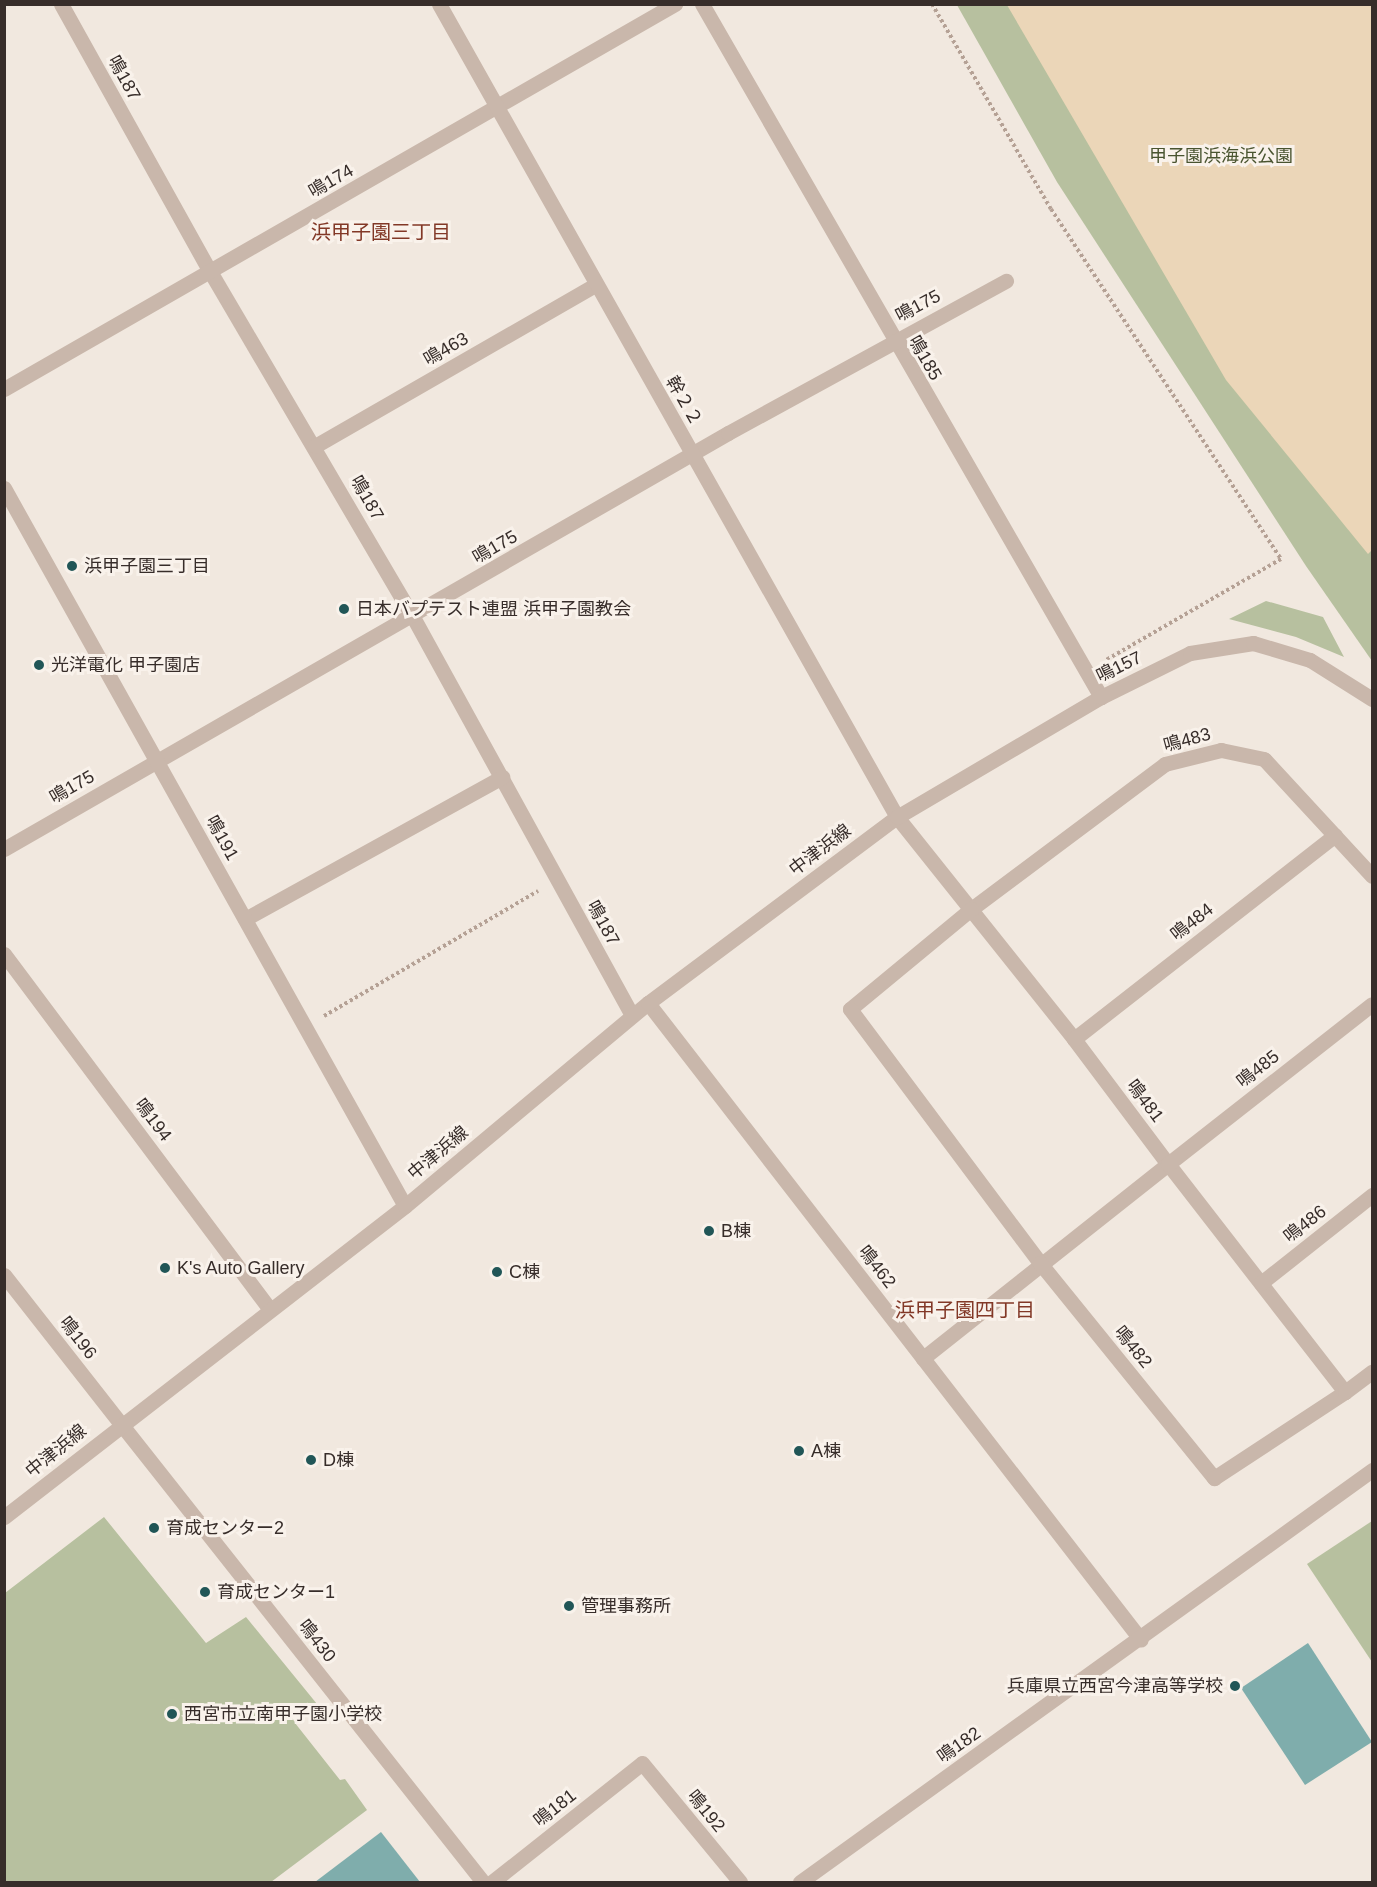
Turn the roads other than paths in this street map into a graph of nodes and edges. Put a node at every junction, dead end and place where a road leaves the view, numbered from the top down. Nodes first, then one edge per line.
1 (61, 4) edge
2 (439, 4) edge
3 (675, 4) edge
4 (702, 4) edge
5 (498, 109) junction
6 (211, 273) junction
7 (1006, 281) dead end
8 (596, 285) junction
9 (893, 341) junction
10 (4, 389) edge
11 (315, 446) junction
12 (692, 456) junction
13 (4, 488) edge
14 (413, 617) junction
15 (1101, 697) junction
16 (1372, 699) edge
17 (156, 760) junction
18 (502, 777) junction
19 (897, 817) junction
20 (1335, 835) junction
21 (4, 849) edge
22 (1372, 876) edge
23 (971, 909) junction
24 (245, 919) junction
25 (4, 954) edge
26 (648, 1003) junction
27 (1372, 1005) edge
28 (632, 1015) junction
29 (1074, 1039) junction
30 (1168, 1164) junction
31 (1372, 1195) edge
32 (405, 1206) junction
33 (1040, 1263) junction
34 (4, 1275) edge
35 (1261, 1283) junction
36 (270, 1309) junction
37 (923, 1358) junction
38 (1372, 1372) edge
39 (1345, 1392) junction
40 (120, 1425) junction
41 (1372, 1470) edge
42 (4, 1517) edge
43 (1141, 1640) junction
44 (642, 1763) joint
45 (483, 1882) edge
46 (492, 1882) edge
47 (740, 1882) edge
48 (800, 1882) edge

1 - 6 street, 鳴187
2 - 5 street, 幹２２
3 - 5 street, 鳴174
4 - 9 street, 鳴185
5 - 6 street, 鳴174
5 - 8 street, 幹２２
6 - 10 street, 鳴174
6 - 11 street, 鳴187
7 - 9 street, 鳴175
8 - 11 street, 鳴463
8 - 12 street, 幹２２
9 - 12 street, 鳴175
9 - 15 street, 鳴185
11 - 14 street, 鳴187
12 - 14 street, 鳴175
12 - 19 street, 幹２２
13 - 17 street, 鳴191
14 - 17 street, 鳴175
14 - 18 street, 鳴187
15 - 16 street, 鳴157
15 - 19 street, 鳴157
17 - 21 street, 鳴175
17 - 24 street, 鳴191
18 - 24 street
18 - 28 street, 鳴187
19 - 23 street, 鳴481
19 - 26 street, 中津浜線
20 - 22 street, 鳴483
20 - 23 street, 鳴483
20 - 29 street, 鳴484
23 - 29 street, 鳴481
23 - 33 street, 鳴482
24 - 32 street, 鳴191
25 - 36 street, 鳴194
26 - 28 street, 中津浜線
26 - 37 street, 鳴462
27 - 30 street, 鳴485
28 - 32 street, 中津浜線
29 - 30 street, 鳴481
30 - 33 street
30 - 35 street
31 - 35 street, 鳴486
32 - 36 street, 中津浜線
33 - 37 street
33 - 39 street, 鳴482
34 - 40 street, 鳴196
35 - 39 street
36 - 40 street, 中津浜線
37 - 43 street, 鳴462
38 - 39 street
40 - 42 street, 中津浜線
40 - 45 street, 鳴430
41 - 43 street, 鳴182
43 - 48 street, 鳴182
44 - 46 street, 鳴181
44 - 47 street, 鳴192

